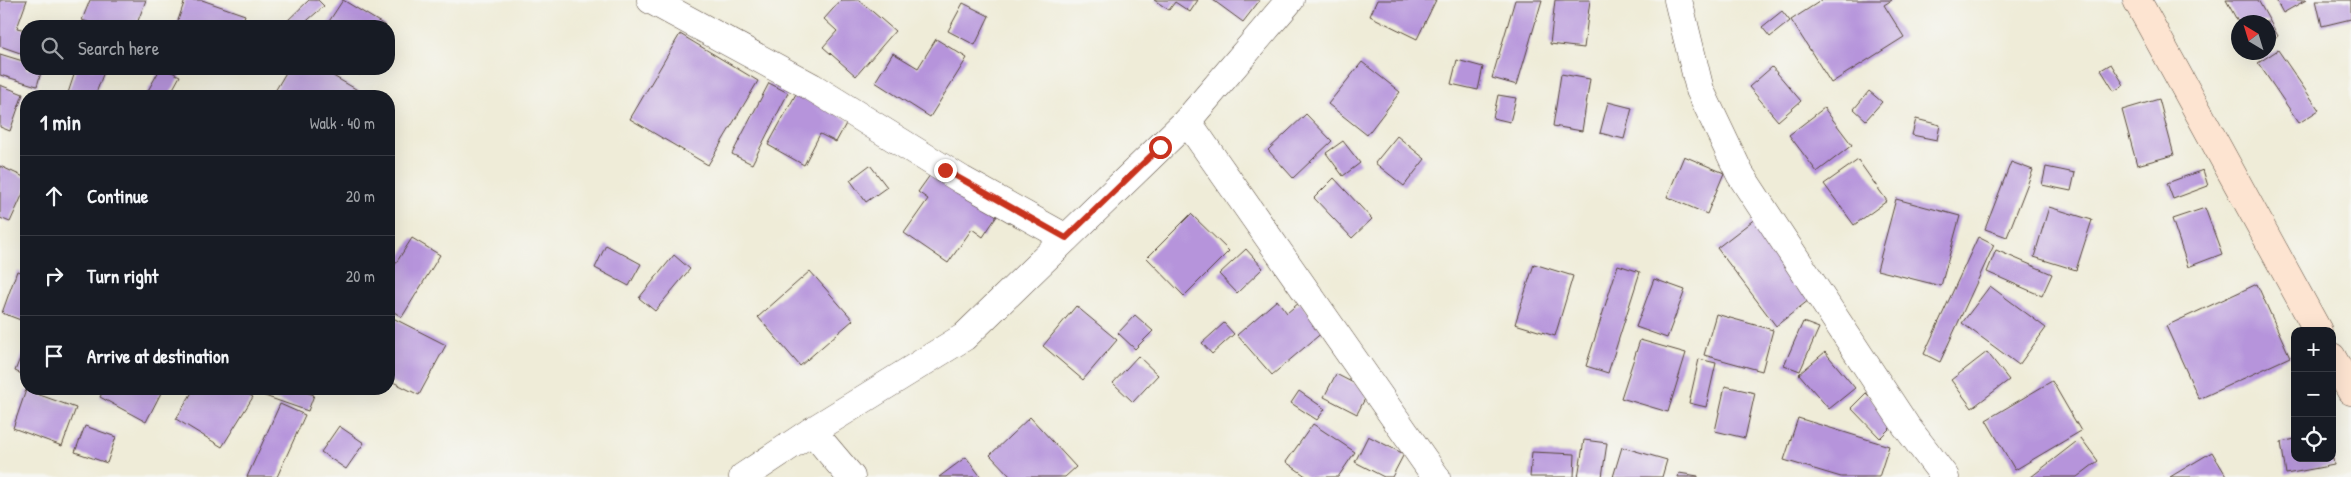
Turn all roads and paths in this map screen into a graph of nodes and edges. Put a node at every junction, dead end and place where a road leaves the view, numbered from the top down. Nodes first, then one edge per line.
1 (651, 0) edge
2 (1290, 0) edge
3 (1678, 0) edge
4 (2137, 0) edge
5 (1187, 121) junction
6 (1066, 238) junction
7 (2316, 327) edge
8 (2336, 364) edge
9 (2351, 391) edge
10 (812, 431) junction
11 (743, 477) edge
12 (851, 477) edge
13 (1436, 477) edge
14 (1945, 477) edge

1 - 6 street
2 - 5 street
3 - 14 street
4 - 7 main road
5 - 6 street
5 - 13 street
6 - 10 street
8 - 9 main road
10 - 11 street
10 - 12 street

